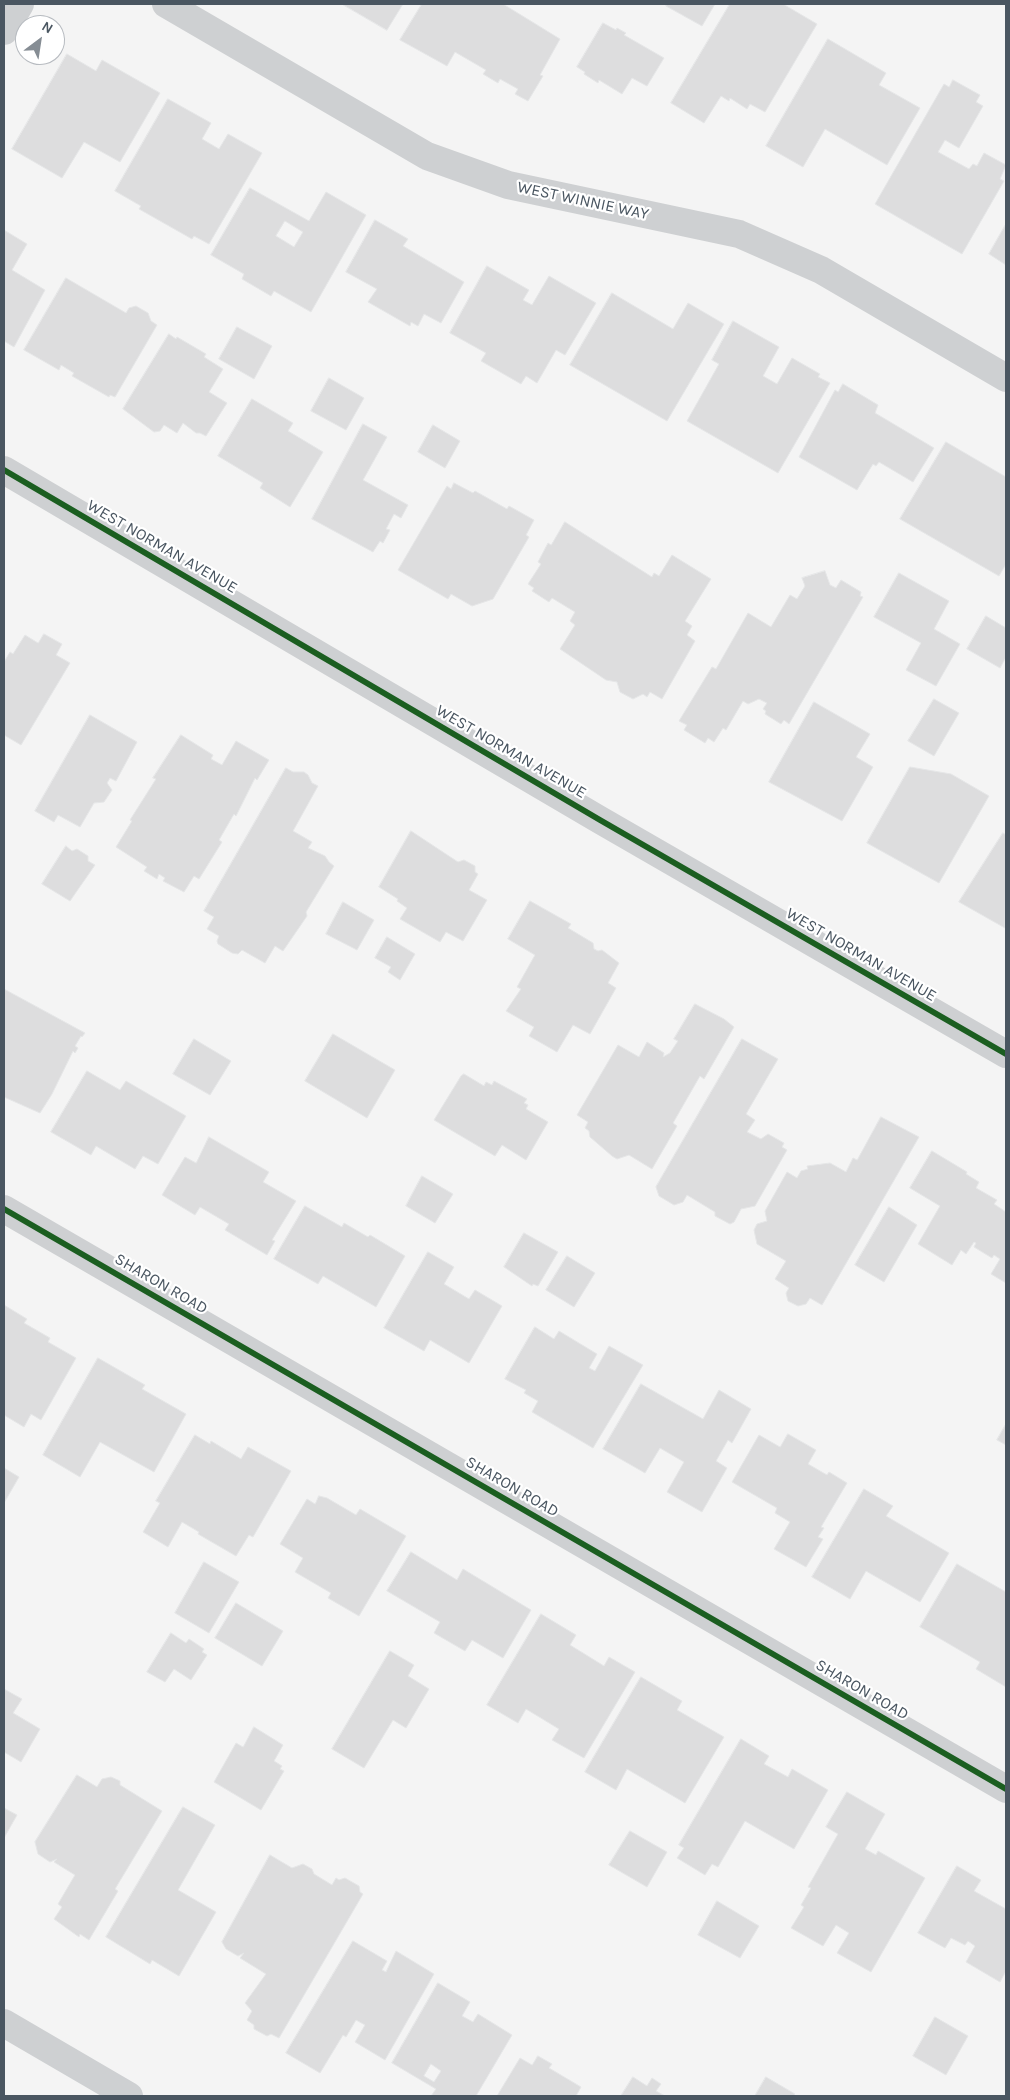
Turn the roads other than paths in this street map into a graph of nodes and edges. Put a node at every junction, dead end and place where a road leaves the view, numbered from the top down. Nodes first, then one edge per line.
1 (20, 4) edge
2 (166, 4) edge
3 (4, 31) edge
4 (1006, 378) edge
5 (4, 470) edge
6 (1006, 1054) edge
7 (4, 1209) edge
8 (1006, 1789) edge
9 (4, 2023) edge
10 (129, 2096) edge

1 - 3 street
2 - 4 street, WEST WINNIE WAY
5 - 6 street, WEST NORMAN AVENUE
7 - 8 street, SHARON ROAD
9 - 10 street

